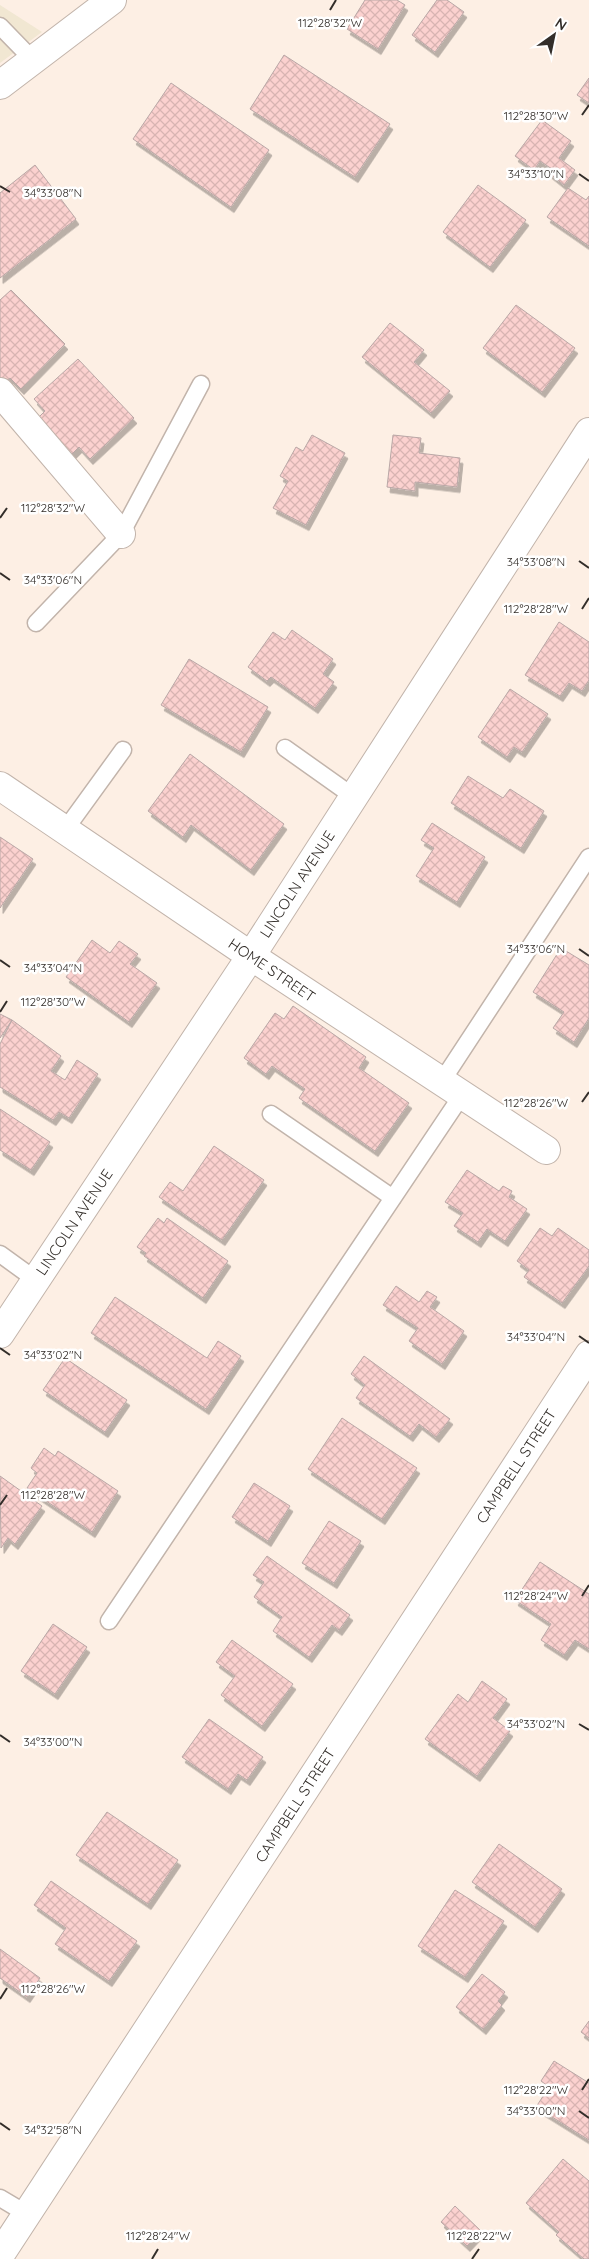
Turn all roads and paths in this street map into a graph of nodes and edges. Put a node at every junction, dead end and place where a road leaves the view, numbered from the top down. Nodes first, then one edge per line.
1 (112, 0) edge
2 (0, 26) edge
3 (33, 60) junction
4 (0, 85) edge
5 (201, 384) dead end
6 (0, 392) edge
7 (589, 432) edge
8 (121, 534) junction
9 (36, 623) dead end
10 (285, 748) dead end
11 (123, 750) dead end
12 (0, 786) edge
13 (354, 797) junction
14 (65, 830) junction
15 (589, 857) edge
16 (251, 956) junction
17 (452, 1088) junction
18 (271, 1114) dead end
19 (546, 1150) dead end
20 (393, 1198) junction
21 (0, 1254) edge
22 (36, 1280) junction
23 (0, 1334) edge
24 (589, 1355) edge
25 (109, 1621) dead end
26 (0, 2198) edge
27 (27, 2214) junction
28 (0, 2255) edge

1 - 3 street
2 - 3 lane
3 - 4 street
5 - 8 lane
6 - 8 street
7 - 13 street, LINCOLN AVENUE
8 - 9 lane
10 - 13 lane
11 - 14 lane
12 - 14 street, HOME STREET
13 - 16 street, LINCOLN AVENUE
14 - 16 street, HOME STREET
15 - 17 lane
16 - 17 street, HOME STREET
16 - 22 street, LINCOLN AVENUE
17 - 19 street, HOME STREET
17 - 20 lane
18 - 20 lane
20 - 25 lane
21 - 22 lane
22 - 23 street, LINCOLN AVENUE
24 - 27 street, CAMPBELL STREET
26 - 27 lane
27 - 28 street, CAMPBELL STREET

